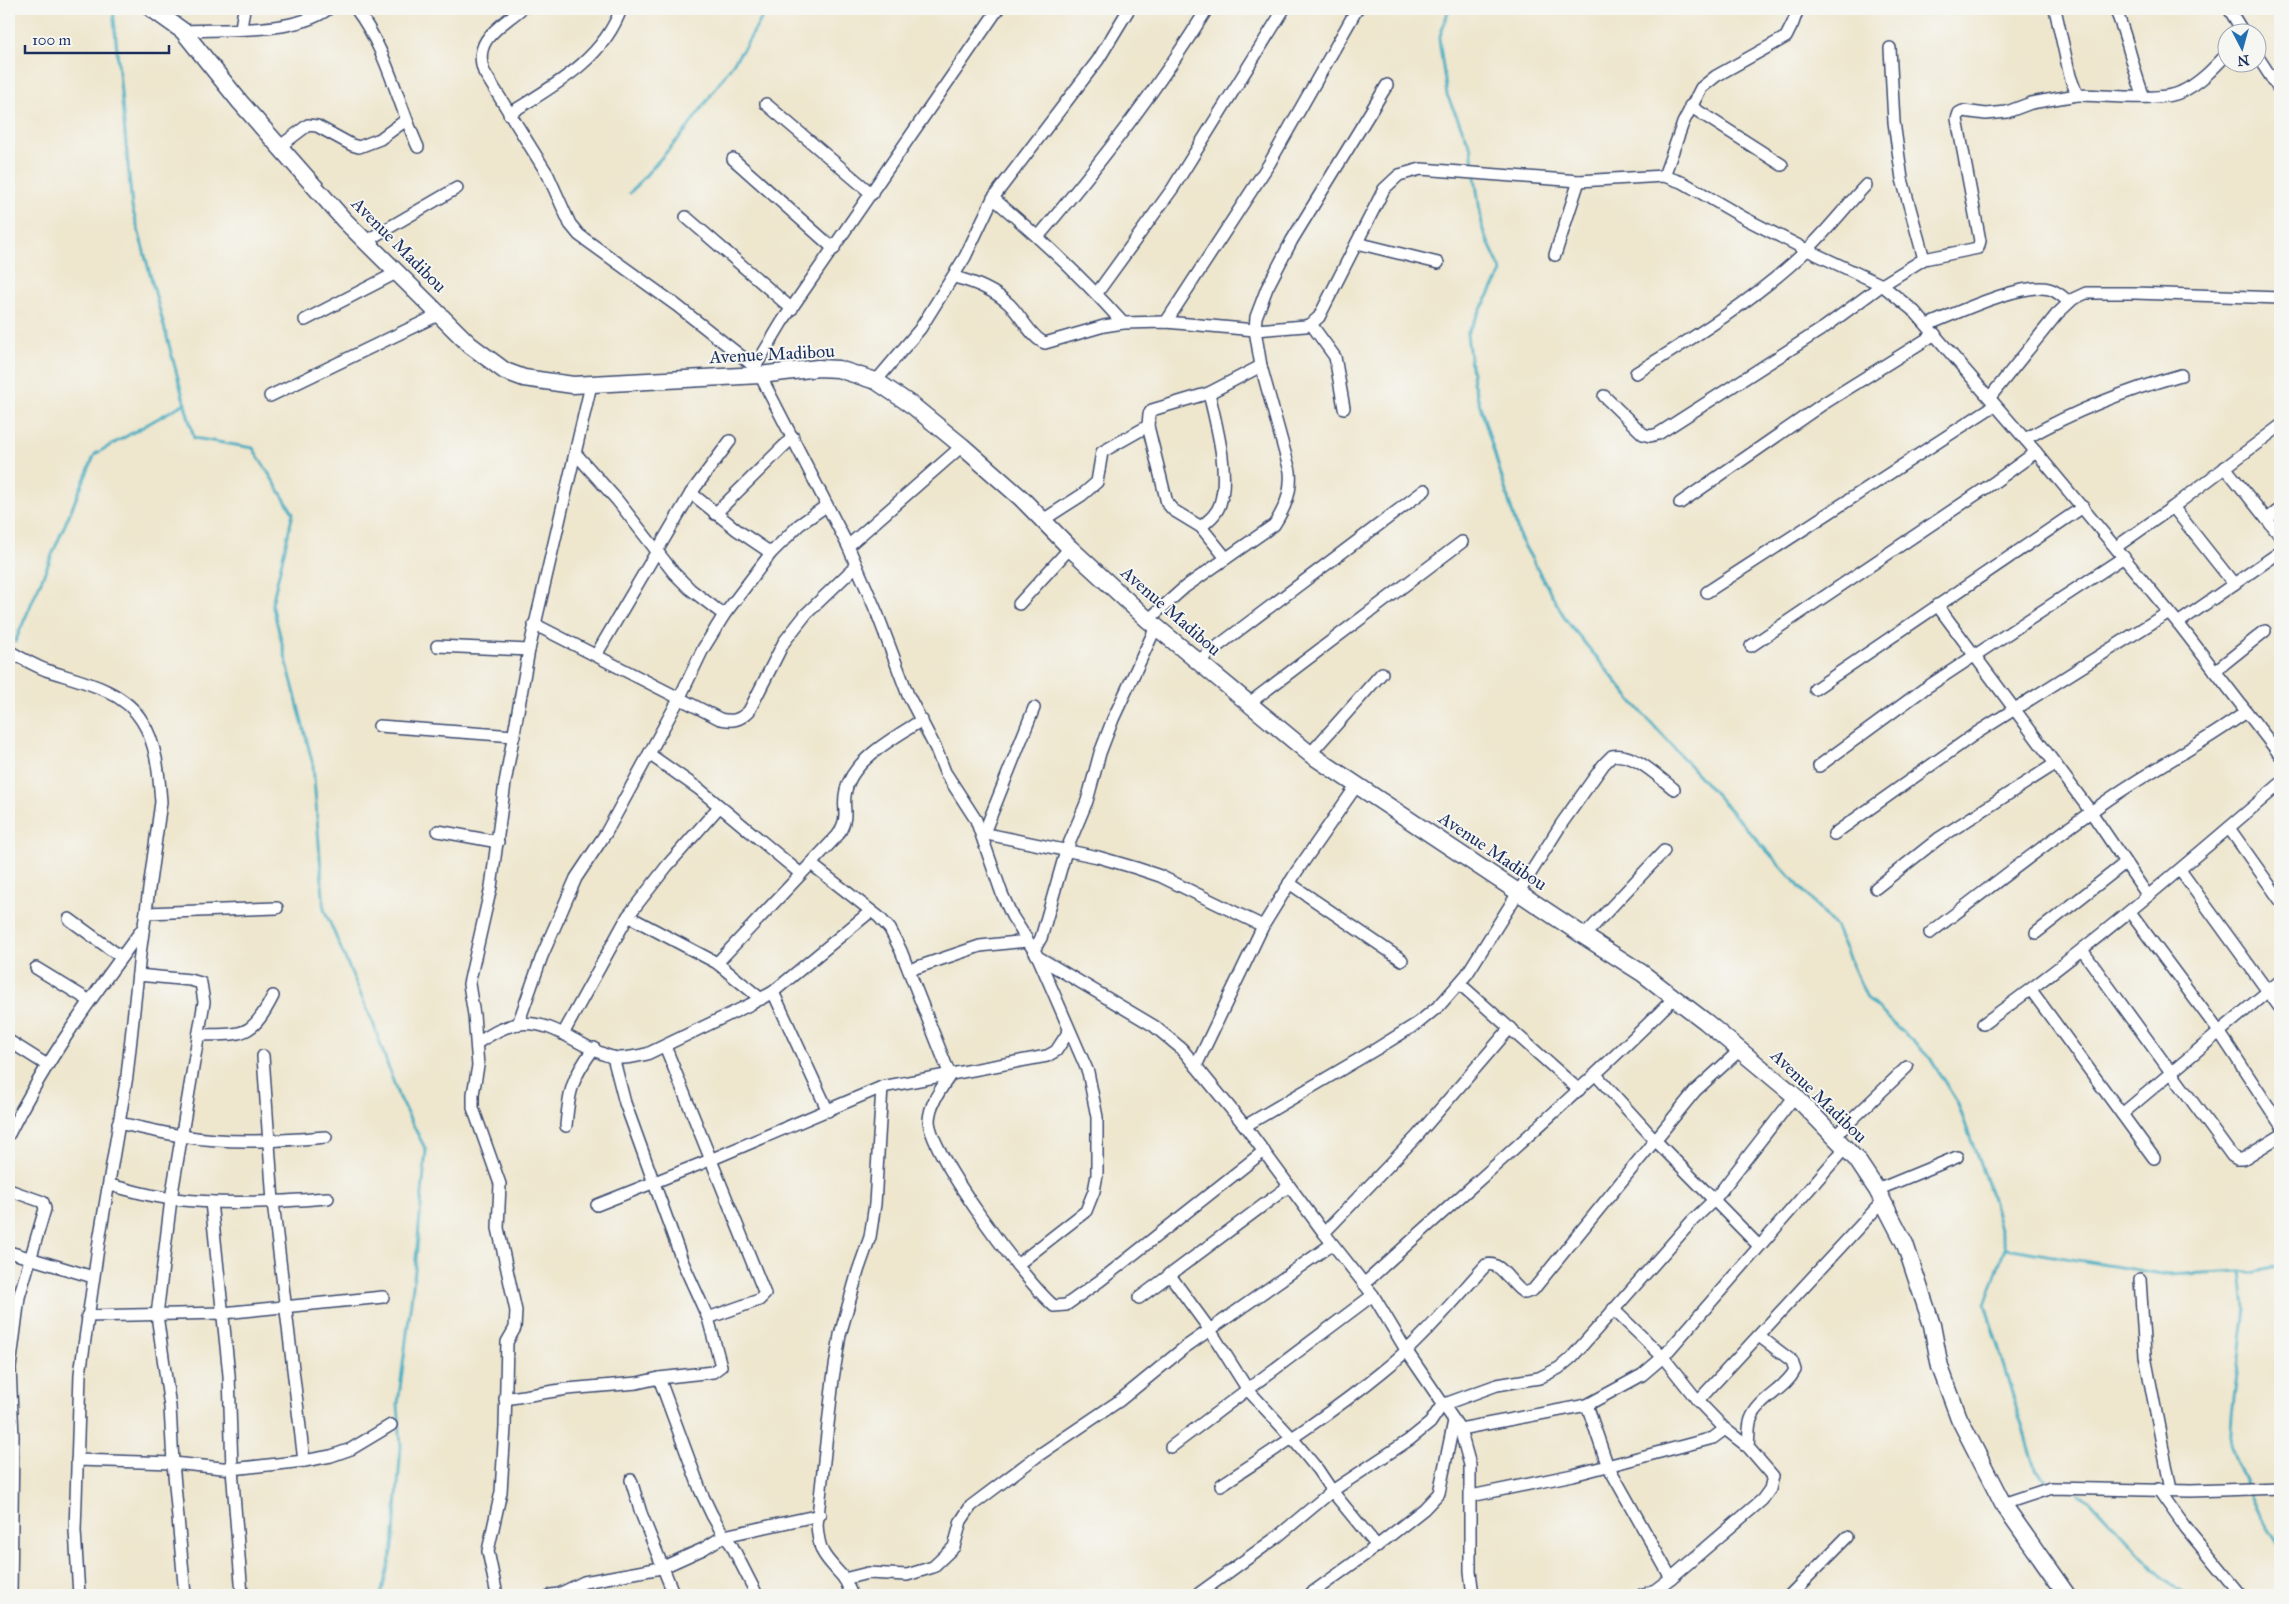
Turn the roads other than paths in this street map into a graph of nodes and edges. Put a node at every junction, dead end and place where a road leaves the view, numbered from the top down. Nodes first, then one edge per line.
1 (152, 9) edge
2 (244, 9) edge
3 (328, 9) edge
4 (356, 9) edge
5 (521, 9) edge
6 (621, 9) edge
7 (998, 9) edge
8 (1130, 9) edge
9 (1207, 9) edge
10 (1284, 9) edge
11 (1357, 9) edge
12 (1798, 9) edge
13 (2055, 9) edge
14 (2115, 9) edge
15 (2229, 9) edge
16 (2237, 22) edge
17 (241, 28) junction
18 (183, 31) junction
19 (1890, 48) dead end
20 (2216, 65) edge
21 (2266, 69) edge
22 (1388, 85) dead end
23 (2280, 91) edge
24 (2077, 94) junction
25 (2144, 97) junction
26 (766, 104) dead end
27 (1690, 106) junction
28 (509, 114) junction
29 (406, 120) junction
30 (418, 146) dead end
31 (280, 148) junction
32 (733, 160) dead end
33 (1782, 165) dead end
34 (1664, 176) junction
35 (1579, 181) junction
36 (1866, 185) dead end
37 (457, 188) dead end
38 (872, 194) junction
39 (993, 198) junction
40 (686, 217) dead end
41 (1038, 237) junction
42 (366, 241) junction
43 (1357, 243) junction
44 (834, 249) junction
45 (1807, 250) junction
46 (1555, 256) dead end
47 (1924, 259) junction
48 (1438, 263) dead end
49 (398, 272) junction
50 (954, 277) junction
51 (1882, 285) junction
52 (1097, 293) junction
53 (2280, 298) edge
54 (2068, 302) junction
55 (792, 309) junction
56 (440, 314) junction
57 (305, 320) dead end
58 (1123, 322) junction
59 (1166, 322) junction
60 (1311, 324) junction
61 (1931, 329) junction
62 (1255, 330) junction
63 (1261, 366) junction
64 (758, 371) junction
65 (1636, 373) dead end
66 (2181, 375) dead end
67 (876, 381) junction
68 (591, 385) junction
69 (1209, 393) junction
70 (270, 396) dead end
71 (1604, 396) dead end
72 (1992, 401) junction
73 (1344, 408) dead end
74 (1148, 426) junction
75 (2280, 426) edge
76 (793, 437) junction
77 (2025, 439) junction
78 (730, 441) dead end
79 (962, 446) junction
80 (2036, 452) junction
81 (576, 454) junction
82 (2225, 468) junction
83 (1425, 490) dead end
84 (691, 493) junction
85 (1680, 503) dead end
86 (826, 506) junction
87 (2083, 507) junction
88 (2173, 507) junction
89 (2280, 509) edge
90 (715, 514) junction
91 (2267, 519) junction
92 (1043, 520) junction
93 (1201, 527) junction
94 (2280, 536) edge
95 (1462, 542) dead end
96 (848, 546) junction
97 (2116, 547) junction
98 (1070, 548) junction
99 (657, 550) junction
100 (2280, 552) edge
101 (771, 553) junction
102 (2124, 557) junction
103 (1226, 558) junction
104 (856, 566) junction
105 (2234, 584) junction
106 (1707, 592) dead end
107 (1019, 604) dead end
108 (1938, 605) junction
109 (2169, 612) junction
110 (724, 615) junction
111 (2178, 623) junction
112 (534, 624) junction
113 (1152, 624) junction
114 (2265, 632) dead end
115 (437, 646) dead end
116 (1751, 646) dead end
117 (529, 650) junction
118 (9, 651) edge
119 (596, 655) junction
120 (1975, 656) junction
121 (1198, 661) junction
122 (2215, 671) junction
123 (1382, 673) dead end
124 (1816, 689) dead end
125 (679, 699) junction
126 (1248, 704) junction
127 (1034, 708) dead end
128 (2014, 708) junction
129 (2246, 712) junction
130 (922, 720) junction
131 (379, 726) dead end
132 (514, 736) junction
133 (648, 754) junction
134 (1310, 754) junction
135 (2280, 754) edge
136 (2055, 764) junction
137 (1819, 766) dead end
138 (1357, 785) junction
139 (2280, 786) edge
140 (1674, 789) dead end
141 (719, 807) junction
142 (2091, 812) junction
143 (2229, 828) junction
144 (438, 831) dead end
145 (983, 833) junction
146 (1834, 834) dead end
147 (498, 842) junction
148 (1066, 851) junction
149 (1664, 851) dead end
150 (2125, 863) junction
151 (811, 864) junction
152 (2180, 870) junction
153 (801, 874) junction
154 (1289, 883) junction
155 (1876, 888) dead end
156 (1518, 892) junction
157 (2148, 896) junction
158 (2280, 900) edge
159 (277, 908) dead end
160 (871, 911) junction
161 (2130, 912) junction
162 (147, 913) junction
163 (628, 916) junction
164 (69, 919) dead end
165 (144, 926) junction
166 (1263, 926) junction
167 (1930, 933) dead end
168 (2036, 933) dead end
169 (1584, 936) junction
170 (1027, 940) junction
171 (2082, 950) junction
172 (1036, 954) junction
173 (121, 957) junction
174 (1402, 960) dead end
175 (717, 963) junction
176 (36, 968) dead end
177 (909, 970) junction
178 (138, 975) junction
179 (2280, 981) edge
180 (1460, 984) junction
181 (2031, 990) junction
182 (2268, 991) junction
183 (773, 992) junction
184 (273, 996) dead end
185 (1675, 997) junction
186 (761, 999) junction
187 (90, 1001) junction
188 (2280, 1008) edge
189 (518, 1024) junction
190 (1983, 1024) dead end
191 (1510, 1028) junction
192 (1069, 1031) junction
193 (2220, 1033) junction
194 (563, 1034) junction
195 (198, 1035) junction
196 (9, 1041) edge
197 (477, 1043) junction
198 (665, 1046) junction
199 (594, 1048) junction
200 (1740, 1050) junction
201 (263, 1056) dead end
202 (613, 1057) junction
203 (47, 1064) junction
204 (1196, 1066) junction
205 (1907, 1067) dead end
206 (2171, 1074) junction
207 (950, 1075) junction
208 (1596, 1075) junction
209 (882, 1087) junction
210 (1579, 1090) junction
211 (1795, 1096) junction
212 (828, 1111) junction
213 (2122, 1114) junction
214 (118, 1123) junction
215 (2280, 1124) edge
216 (566, 1126) dead end
217 (1245, 1126) junction
218 (9, 1134) edge
219 (181, 1136) junction
220 (2280, 1136) edge
221 (326, 1137) dead end
222 (1656, 1141) junction
223 (270, 1142) junction
224 (1840, 1142) junction
225 (1264, 1151) junction
226 (1957, 1157) dead end
227 (2154, 1158) dead end
228 (710, 1160) junction
229 (654, 1182) junction
230 (110, 1185) junction
231 (1289, 1186) junction
232 (9, 1190) edge
233 (1880, 1196) junction
234 (328, 1198) dead end
235 (171, 1199) junction
236 (1714, 1200) junction
237 (211, 1202) junction
238 (273, 1202) junction
239 (597, 1205) dead end
240 (1324, 1233) junction
241 (1332, 1244) junction
242 (1759, 1246) junction
243 (9, 1252) edge
244 (30, 1260) junction
245 (1017, 1265) junction
246 (1169, 1274) junction
247 (93, 1277) junction
248 (2140, 1279) dead end
249 (1364, 1284) junction
250 (1373, 1295) junction
251 (383, 1297) dead end
252 (1139, 1298) dead end
253 (286, 1306) junction
254 (1613, 1309) junction
255 (223, 1312) junction
256 (157, 1315) junction
257 (87, 1316) junction
258 (708, 1318) junction
259 (1210, 1330) junction
260 (1759, 1336) junction
261 (1406, 1350) junction
262 (1663, 1357) junction
263 (659, 1378) junction
264 (1248, 1390) junction
265 (505, 1399) junction
266 (1698, 1401) junction
267 (1587, 1405) junction
268 (1442, 1406) junction
269 (391, 1425) dead end
270 (1457, 1425) junction
271 (1726, 1429) junction
272 (1292, 1438) junction
273 (1171, 1447) dead end
274 (1748, 1447) junction
275 (77, 1460) junction
276 (304, 1461) junction
277 (173, 1463) junction
278 (1607, 1464) junction
279 (232, 1469) junction
280 (631, 1480) dead end
281 (1221, 1485) dead end
282 (2280, 1488) edge
283 (2158, 1489) junction
284 (2171, 1490) junction
285 (1332, 1491) junction
286 (1471, 1496) junction
287 (2003, 1504) junction
288 (820, 1514) junction
289 (724, 1536) junction
290 (1847, 1537) dead end
291 (1377, 1546) junction
292 (661, 1568) junction
293 (844, 1578) junction
294 (1671, 1578) junction
295 (1213, 1591) edge
296 (1657, 1592) edge
297 (11, 1595) edge
298 (79, 1595) edge
299 (185, 1595) edge
300 (242, 1595) edge
301 (497, 1595) edge
302 (556, 1595) edge
303 (674, 1595) edge
304 (757, 1595) edge
305 (852, 1595) edge
306 (1197, 1595) edge
307 (1309, 1595) edge
308 (1473, 1595) edge
309 (1641, 1595) edge
310 (1790, 1595) edge
311 (2067, 1595) edge
312 (2241, 1595) edge

1 - 18 street, Avenue Madibou
2 - 17 street
3 - 17 street
4 - 29 street
5 - 28 street
6 - 28 street
7 - 38 street
8 - 39 street
9 - 41 street
10 - 52 street
11 - 59 street
12 - 27 street
13 - 24 street
14 - 25 street
15 - 16 street
17 - 18 street
18 - 31 street, Avenue Madibou
19 - 47 street
20 - 25 street
21 - 23 street
22 - 62 street
24 - 25 street
24 - 47 street
26 - 38 street
27 - 33 street
27 - 34 street
28 - 64 street
29 - 30 street
29 - 31 street
31 - 42 street, Avenue Madibou
32 - 44 street
34 - 35 street
34 - 45 street
35 - 43 street
35 - 46 street
36 - 45 street
37 - 42 street
38 - 44 street
39 - 41 street
39 - 50 street
40 - 55 street
41 - 52 street
42 - 49 street, Avenue Madibou
43 - 48 street
43 - 60 street
44 - 55 street
45 - 51 street
45 - 65 street
47 - 51 street
49 - 56 street, Avenue Madibou
49 - 57 street
50 - 58 street
50 - 67 street
51 - 61 street
51 - 71 street
52 - 58 street
53 - 54 street
54 - 61 street
54 - 72 street
55 - 64 street
56 - 68 street, Avenue Madibou
56 - 70 street
58 - 59 street
59 - 62 street
60 - 62 street
60 - 73 street
61 - 72 street
61 - 85 street
62 - 63 street
63 - 69 street
63 - 103 street
64 - 67 street, Avenue Madibou
64 - 68 street, Avenue Madibou
64 - 76 street
66 - 77 street
67 - 79 street, Avenue Madibou
68 - 81 street
69 - 74 street
69 - 93 street
72 - 77 street
72 - 106 street
74 - 92 street
74 - 93 street
75 - 82 street
76 - 86 street
76 - 90 street
77 - 80 street
78 - 84 street
79 - 92 street, Avenue Madibou
79 - 96 street
80 - 87 street
80 - 116 street
81 - 99 street
81 - 112 street
82 - 88 street
82 - 91 street
83 - 121 street
84 - 90 street
84 - 99 street
86 - 96 street
86 - 101 street
87 - 97 street
87 - 108 street
88 - 97 street
88 - 105 street
89 - 91 street
90 - 101 street
91 - 94 street
92 - 98 street, Avenue Madibou
93 - 103 street
95 - 126 street
96 - 104 street
97 - 102 street
98 - 107 street
98 - 113 street, Avenue Madibou
99 - 110 street
99 - 119 street
100 - 105 street
101 - 110 street
102 - 109 street
102 - 120 street
103 - 113 street
104 - 125 street
104 - 130 street
105 - 111 street
108 - 120 street
108 - 124 street
109 - 111 street
109 - 128 street
110 - 125 street
111 - 122 street
112 - 117 street
112 - 119 street
113 - 121 street, Avenue Madibou
113 - 148 street
114 - 122 street
115 - 117 street
117 - 132 street
118 - 162 street
119 - 125 street
120 - 128 street
120 - 137 street
121 - 126 street, Avenue Madibou
122 - 129 street
123 - 134 street
125 - 133 street
126 - 134 street, Avenue Madibou
127 - 145 street
128 - 136 street
128 - 146 street
129 - 135 street
129 - 142 street
130 - 145 street
130 - 151 street
131 - 132 street
132 - 147 street
133 - 141 street
133 - 189 street
134 - 138 street, Avenue Madibou
136 - 142 street
136 - 155 street
138 - 154 street
138 - 156 street, Avenue Madibou
139 - 143 street
140 - 156 street
141 - 153 street
141 - 163 street
142 - 150 street
142 - 167 street
143 - 152 street
143 - 158 street
144 - 147 street
145 - 148 street
145 - 170 street
147 - 197 street
148 - 166 street
148 - 172 street
149 - 169 street
150 - 157 street
150 - 168 street
151 - 153 street
151 - 160 street
152 - 157 street
152 - 182 street
153 - 175 street
154 - 166 street
154 - 174 street
156 - 169 street, Avenue Madibou
156 - 180 street
157 - 161 street
159 - 162 street
160 - 177 street
160 - 183 street
161 - 171 street
161 - 193 street
162 - 165 street
163 - 175 street
163 - 194 street
164 - 173 street
165 - 173 street
165 - 178 street
166 - 204 street
169 - 185 street, Avenue Madibou
170 - 172 street
170 - 177 street
171 - 181 street
171 - 206 street
172 - 192 street
172 - 204 street
173 - 187 street
175 - 186 street
176 - 187 street
177 - 207 street
178 - 195 street
178 - 214 street
179 - 182 street
180 - 191 street
180 - 217 street
181 - 190 street
181 - 213 street
182 - 188 street
182 - 193 street
183 - 186 street
183 - 212 street
184 - 195 street
185 - 200 street, Avenue Madibou
185 - 208 street
186 - 198 street
187 - 203 street
189 - 194 street
189 - 197 street
191 - 210 street
191 - 240 street
192 - 207 street
192 - 245 street
193 - 206 street
193 - 215 street
194 - 199 street
195 - 219 street
196 - 203 street
197 - 265 street
198 - 202 street
198 - 228 street
199 - 202 street
199 - 216 street
200 - 211 street, Avenue Madibou
200 - 222 street
201 - 223 street
202 - 229 street
203 - 218 street
204 - 217 street
205 - 224 street
206 - 213 street
206 - 220 street
207 - 209 street
207 - 245 street
208 - 210 street
208 - 222 street
209 - 212 street
209 - 288 street
210 - 249 street
211 - 224 street, Avenue Madibou
211 - 236 street
212 - 228 street
213 - 227 street
214 - 219 street
214 - 230 street
217 - 225 street
219 - 223 street
219 - 235 street
221 - 223 street
222 - 236 street
222 - 261 street
223 - 238 street
224 - 233 street, Avenue Madibou
224 - 242 street
225 - 231 street
225 - 245 street
226 - 233 street
228 - 229 street
228 - 258 street
229 - 239 street
229 - 258 street
230 - 235 street
230 - 247 street
231 - 240 street
231 - 246 street
232 - 244 street
233 - 260 street
233 - 287 street, Avenue Madibou
234 - 238 street
235 - 237 street
235 - 256 street
236 - 242 street
236 - 254 street
237 - 238 street
237 - 255 street
238 - 253 street
240 - 241 street
241 - 249 street
241 - 259 street
242 - 262 street
243 - 244 street
244 - 247 street
244 - 297 street
246 - 252 street
246 - 259 street
247 - 257 street
248 - 284 street
249 - 250 street
250 - 261 street
250 - 264 street
251 - 253 street
253 - 255 street
253 - 276 street
254 - 262 street
254 - 268 street
255 - 256 street
255 - 279 street
256 - 257 street
256 - 277 street
257 - 275 street
258 - 263 street
259 - 264 street
259 - 293 street
260 - 266 street
260 - 274 street
261 - 268 street
261 - 272 street
262 - 266 street
262 - 267 street
263 - 265 street
263 - 289 street
264 - 272 street
264 - 273 street
265 - 301 street
266 - 271 street
267 - 270 street
267 - 278 street
268 - 270 street
268 - 285 street
269 - 276 street
270 - 286 street
270 - 291 street
271 - 274 street
271 - 278 street
272 - 281 street
272 - 285 street
274 - 294 street
275 - 277 street
275 - 298 street
276 - 279 street
277 - 279 street
277 - 299 street
278 - 286 street
278 - 294 street
279 - 300 street
280 - 292 street
282 - 284 street
283 - 284 street
283 - 287 street
283 - 312 street
285 - 291 street
285 - 295 street
286 - 308 street
287 - 311 street, Avenue Madibou
288 - 289 street
288 - 293 street
289 - 292 street
289 - 304 street
290 - 310 street
291 - 307 street
292 - 302 street
292 - 303 street
293 - 305 street
294 - 296 street
295 - 306 street
296 - 309 street

